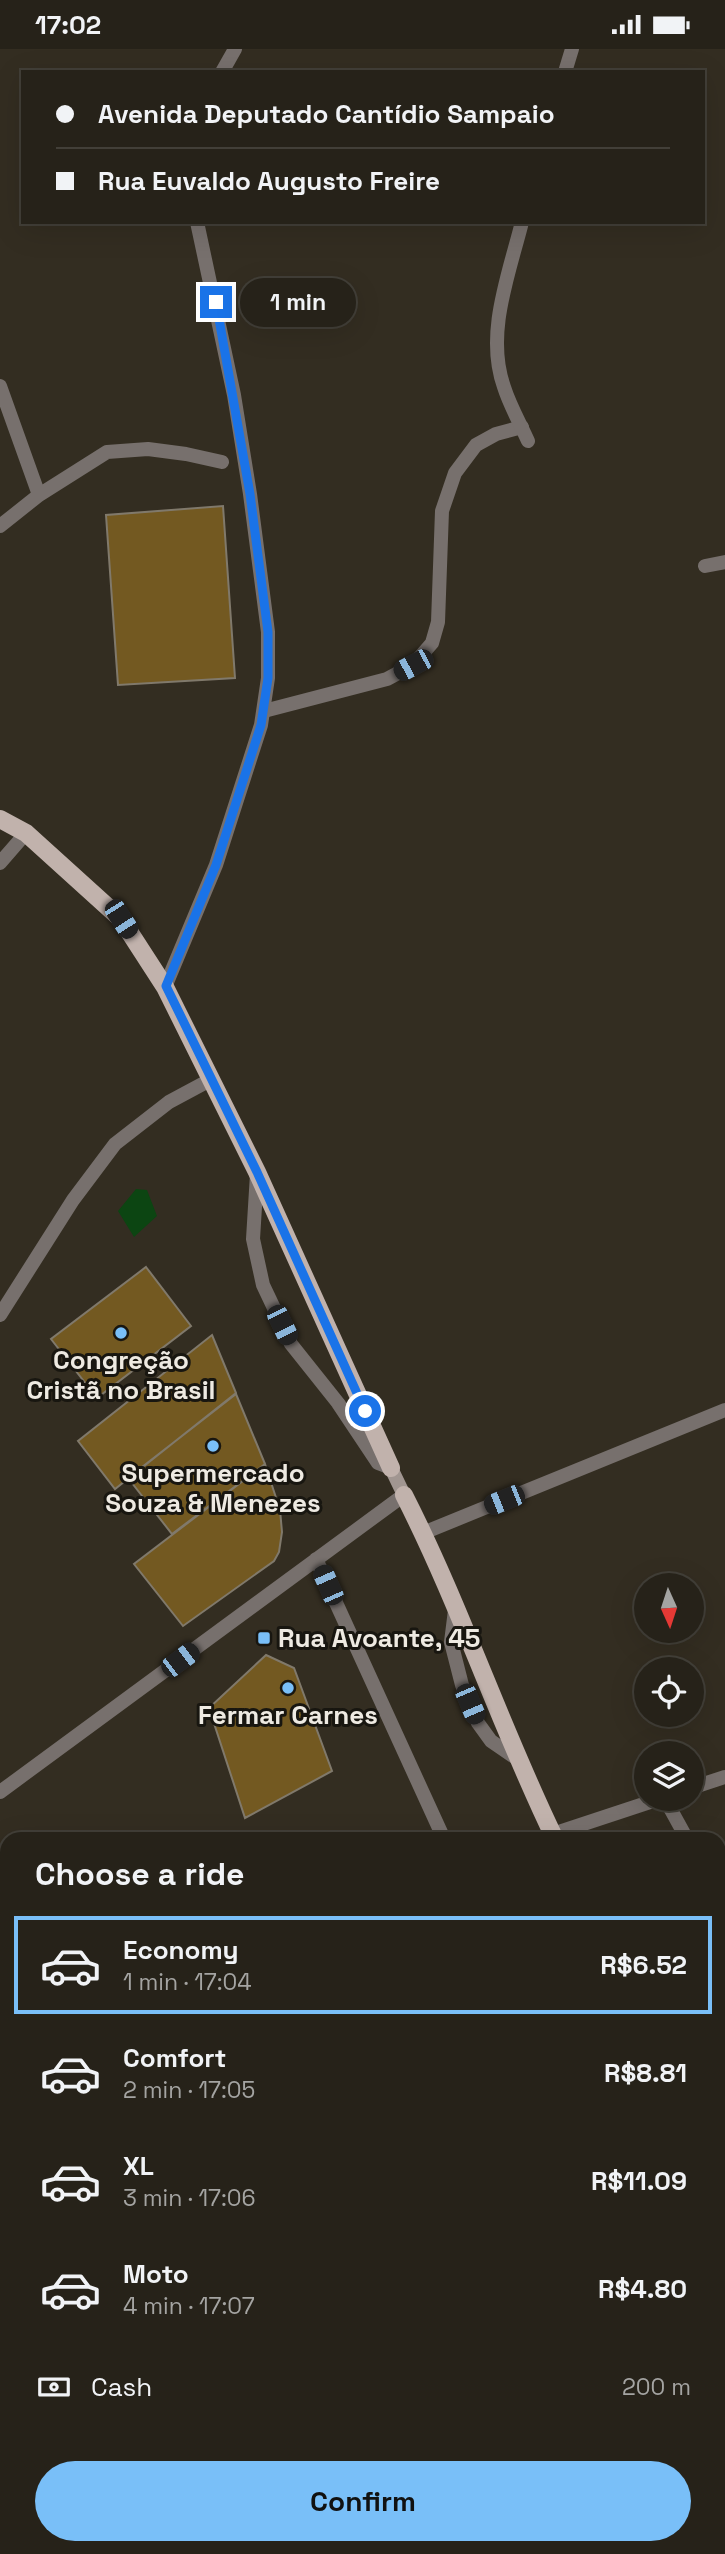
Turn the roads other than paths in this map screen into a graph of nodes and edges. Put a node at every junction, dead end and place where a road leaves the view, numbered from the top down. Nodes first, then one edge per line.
1 (235, 49) edge
2 (572, 49) edge
3 (223, 70) edge
4 (566, 70) edge
5 (197, 224) edge
6 (521, 224) edge
7 (0, 386) edge
8 (522, 427) junction
9 (528, 441) dead end
10 (222, 462) dead end
11 (39, 495) junction
12 (0, 526) edge
13 (725, 562) edge
14 (705, 566) dead end
15 (264, 711) junction
16 (0, 820) edge
17 (26, 834) junction
18 (0, 863) edge
19 (166, 986) junction
20 (210, 1080) junction
21 (257, 1172) junction
22 (0, 1315) edge
23 (725, 1410) edge
24 (391, 1468) junction
25 (404, 1495) junction
26 (423, 1533) junction
27 (316, 1559) junction
28 (725, 1777) edge
29 (704, 1784) edge
30 (0, 1793) edge
31 (634, 1808) edge
32 (672, 1811) edge
33 (441, 1832) edge
34 (548, 1832) edge
35 (568, 1832) edge
36 (683, 1832) edge

1 - 3 street
2 - 4 street
5 - 15 street
6 - 8 street
7 - 11 street
8 - 9 street
8 - 15 street
10 - 11 street
11 - 12 street
13 - 14 street
15 - 19 street
16 - 17 main road
17 - 18 street
17 - 19 main road
19 - 20 main road
20 - 21 main road
20 - 22 street
21 - 24 main road
21 - 24 street
23 - 26 street
24 - 25 main road
25 - 26 main road
25 - 27 street
26 - 34 main road
27 - 30 street
27 - 33 street
28 - 29 street
31 - 35 street
32 - 36 street

